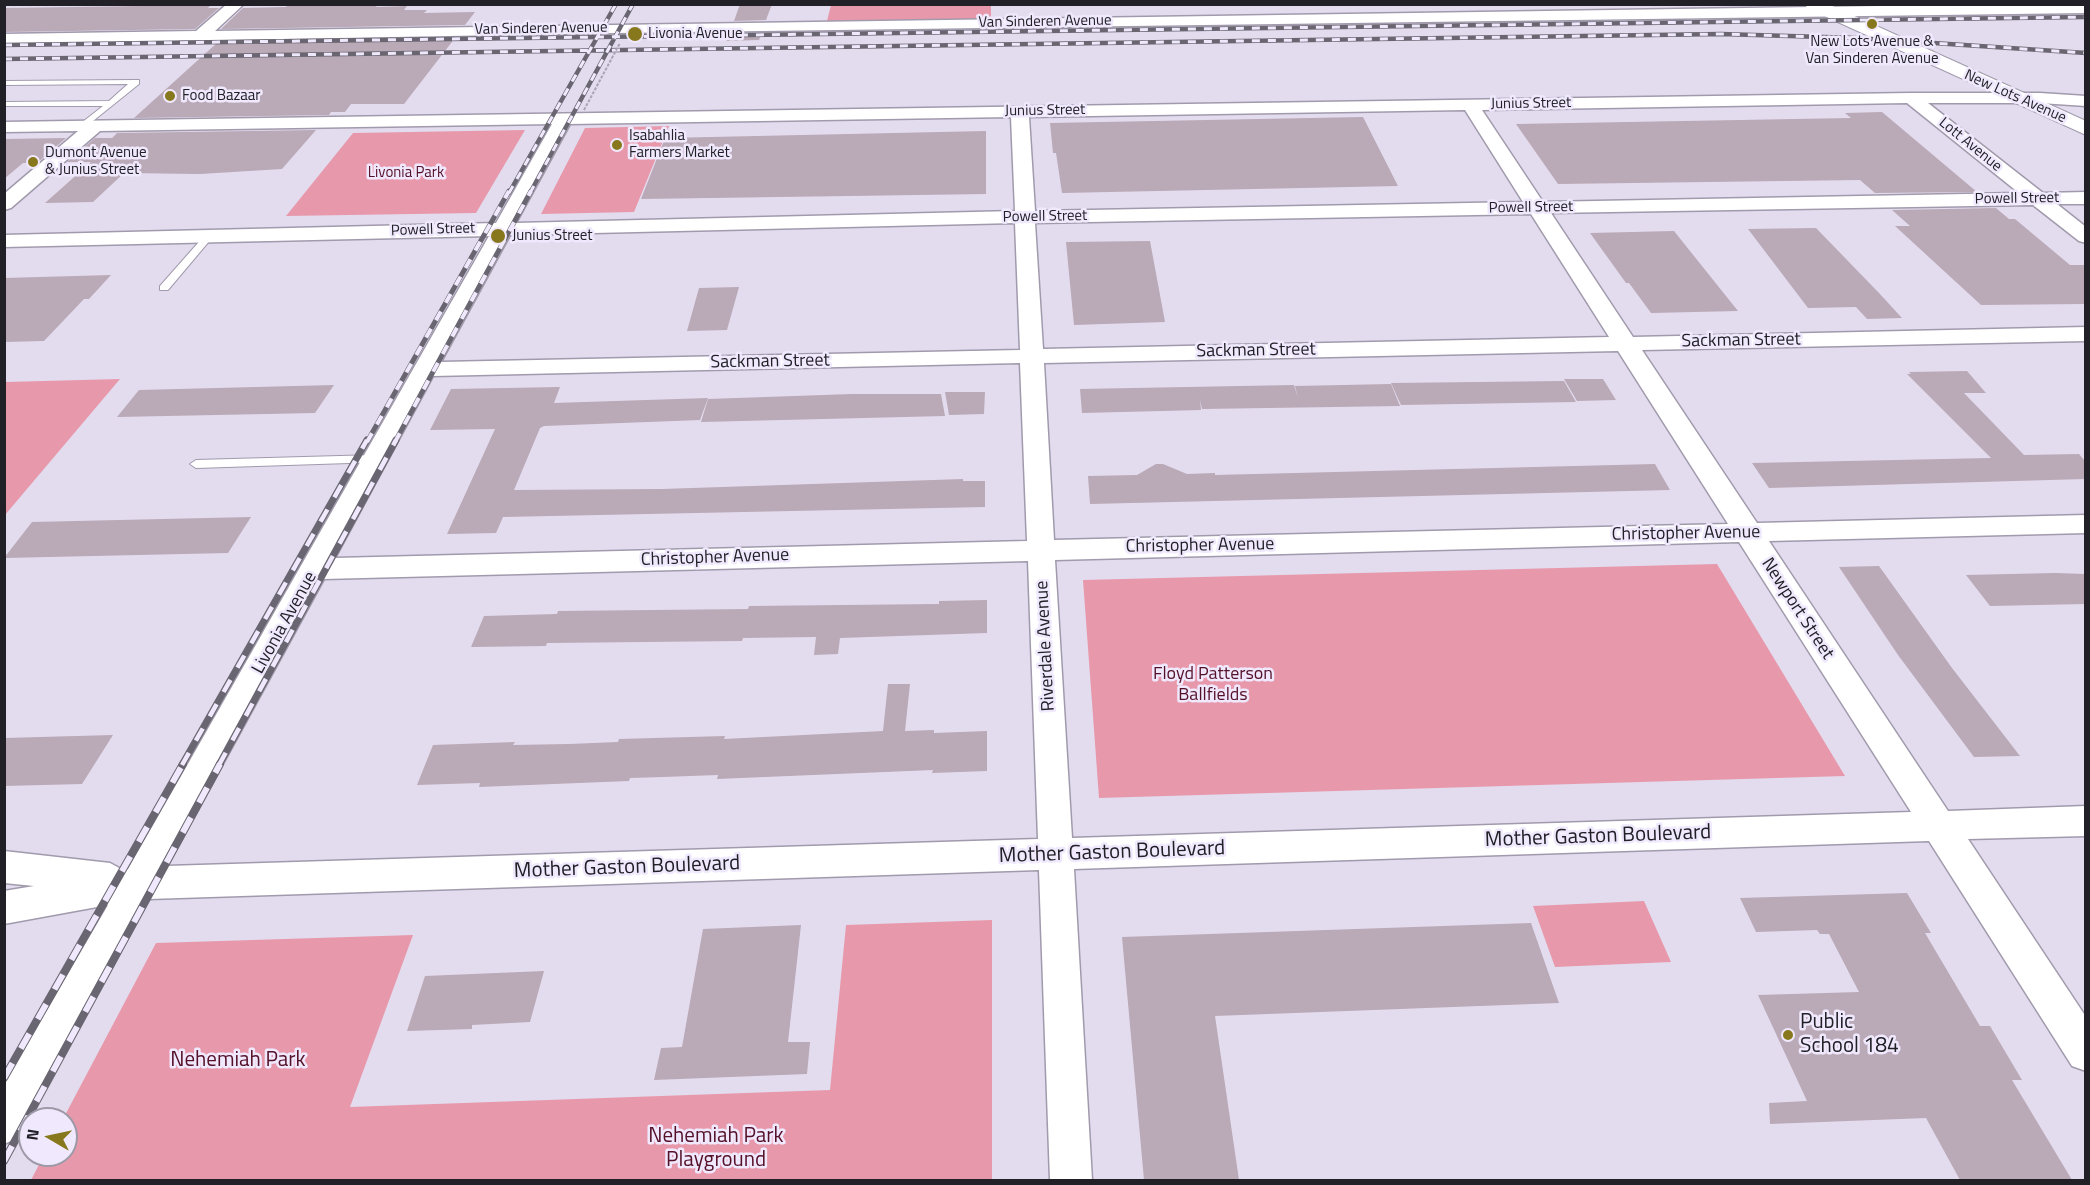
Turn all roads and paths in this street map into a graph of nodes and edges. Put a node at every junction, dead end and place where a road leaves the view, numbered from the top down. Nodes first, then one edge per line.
1 (237, 4) edge
2 (1016, 4) edge
3 (1819, 7) edge
4 (2085, 8) edge
5 (1409, 11) edge
6 (1018, 22) junction
7 (619, 29) junction
8 (201, 36) junction
9 (4, 39) edge
10 (4, 83) edge
11 (1911, 98) junction
12 (2015, 98) junction
13 (2085, 101) edge
14 (111, 103) junction
15 (4, 104) edge
16 (1470, 105) junction
17 (584, 110) dead end
18 (1020, 112) junction
19 (563, 120) junction
20 (89, 126) junction
21 (4, 128) edge
22 (2085, 129) edge
23 (2085, 198) edge
24 (2037, 199) junction
25 (4, 204) edge
26 (1537, 208) junction
27 (1026, 217) junction
28 (504, 228) junction
29 (208, 237) junction
30 (2085, 237) edge
31 (4, 241) edge
32 (164, 288) dead end
33 (2085, 334) edge
34 (1625, 344) junction
35 (1033, 356) junction
36 (426, 369) junction
37 (376, 459) junction
38 (196, 464) dead end
39 (2085, 524) edge
40 (1747, 532) junction
41 (1042, 550) junction
42 (315, 569) junction
43 (2085, 821) edge
44 (1938, 825) junction
45 (1057, 855) junction
46 (4, 867) edge
47 (139, 883) junction
48 (4, 908) edge
49 (2085, 1052) edge
50 (4, 1124) edge
51 (1071, 1180) edge

1 - 8 street
2 - 6 street
3 - 4 street, Van Sinderen Avenue
3 - 5 street, Van Sinderen Avenue
3 - 12 street, New Lots Avenue
5 - 6 street, Van Sinderen Avenue
6 - 7 street, Van Sinderen Avenue
7 - 8 street, Van Sinderen Avenue
7 - 17 path, bridge
8 - 9 street, Van Sinderen Avenue
10 - 14 lane
11 - 12 street, Junius Street
11 - 16 street, Junius Street
11 - 24 street, Lott Avenue
12 - 13 street, Junius Street
12 - 22 street, New Lots Avenue
14 - 15 lane
14 - 20 lane
16 - 18 street, Junius Street
16 - 26 street, Newport Street
18 - 19 street, Junius Street
18 - 27 street, Riverdale Avenue
19 - 20 street, Junius Street
19 - 28 street, Livonia Avenue
20 - 21 street, Junius Street
20 - 25 street
23 - 24 street, Powell Street
24 - 26 street, Powell Street
24 - 30 street, Lott Avenue
26 - 27 street, Powell Street
26 - 34 street, Newport Street
27 - 28 street, Powell Street
27 - 35 street, Riverdale Avenue
28 - 29 street, Powell Street
28 - 36 street, Livonia Avenue
29 - 31 street, Powell Street
29 - 32 lane
33 - 34 street, Sackman Street
34 - 35 street, Sackman Street
34 - 40 street, Newport Street
35 - 36 street, Sackman Street
35 - 41 street, Riverdale Avenue
36 - 37 street, Livonia Avenue
37 - 38 lane
37 - 42 street, Livonia Avenue
39 - 40 street, Christopher Avenue
40 - 41 street, Christopher Avenue
40 - 44 street, Newport Street
41 - 42 street, Christopher Avenue
41 - 45 street, Riverdale Avenue
42 - 47 street, Livonia Avenue
43 - 44 street, Mother Gaston Boulevard
44 - 45 street, Mother Gaston Boulevard
44 - 49 street, Newport Street
45 - 47 street, Mother Gaston Boulevard
45 - 51 street, Riverdale Avenue
46 - 47 street, Mother Gaston Boulevard
47 - 48 street, Mother Gaston Boulevard
47 - 50 street, Livonia Avenue

